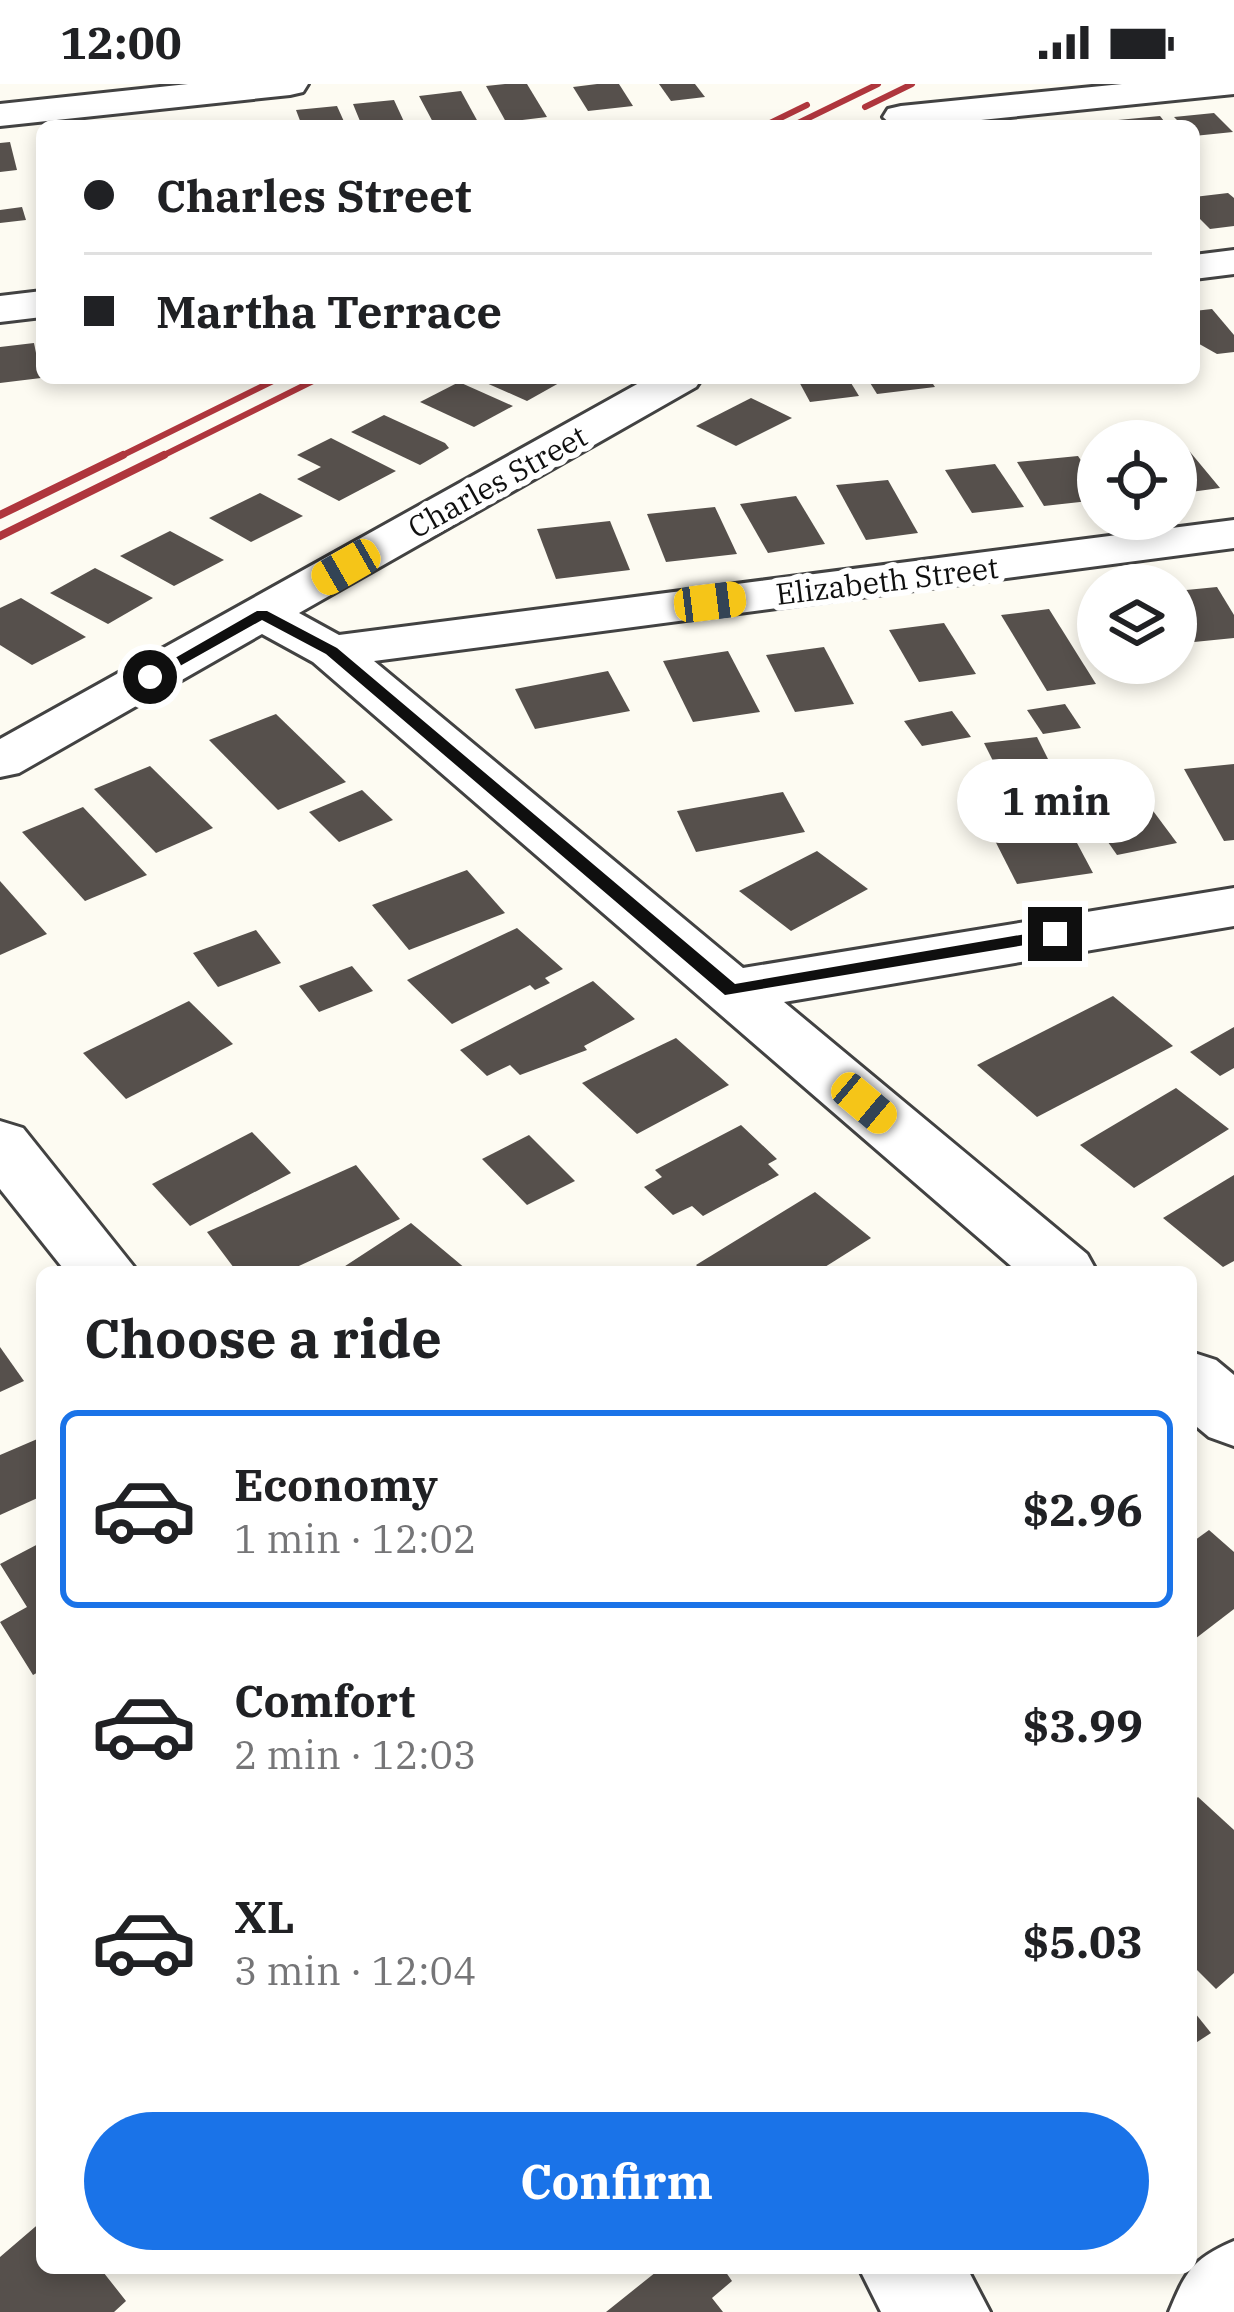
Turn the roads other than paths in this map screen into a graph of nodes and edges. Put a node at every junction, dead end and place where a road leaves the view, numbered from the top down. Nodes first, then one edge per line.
1 (290, 84) edge
2 (1231, 84) edge
3 (229, 109) edge
4 (0, 115) edge
5 (901, 117) dead end
6 (1234, 262) edge
7 (1200, 266) edge
8 (36, 305) edge
9 (0, 309) edge
10 (669, 384) edge
11 (1234, 534) edge
12 (262, 614) junction
13 (331, 651) junction
14 (0, 761) edge
15 (1234, 907) edge
16 (731, 990) junction
17 (0, 1144) edge
18 (99, 1266) edge
19 (1057, 1266) edge
20 (1197, 1385) edge
21 (1234, 1417) edge
22 (912, 2274) edge
23 (1234, 2288) edge
24 (942, 2312) edge
25 (1217, 2312) edge

1 - 3 street
2 - 5 street
3 - 4 street
6 - 7 street
8 - 9 street
10 - 12 street, Charles Street
11 - 13 street, Elizabeth Street
12 - 13 street
12 - 14 street, Charles Street
13 - 16 street
15 - 16 street
16 - 19 street
17 - 18 street
20 - 21 street
22 - 24 street
23 - 25 street

